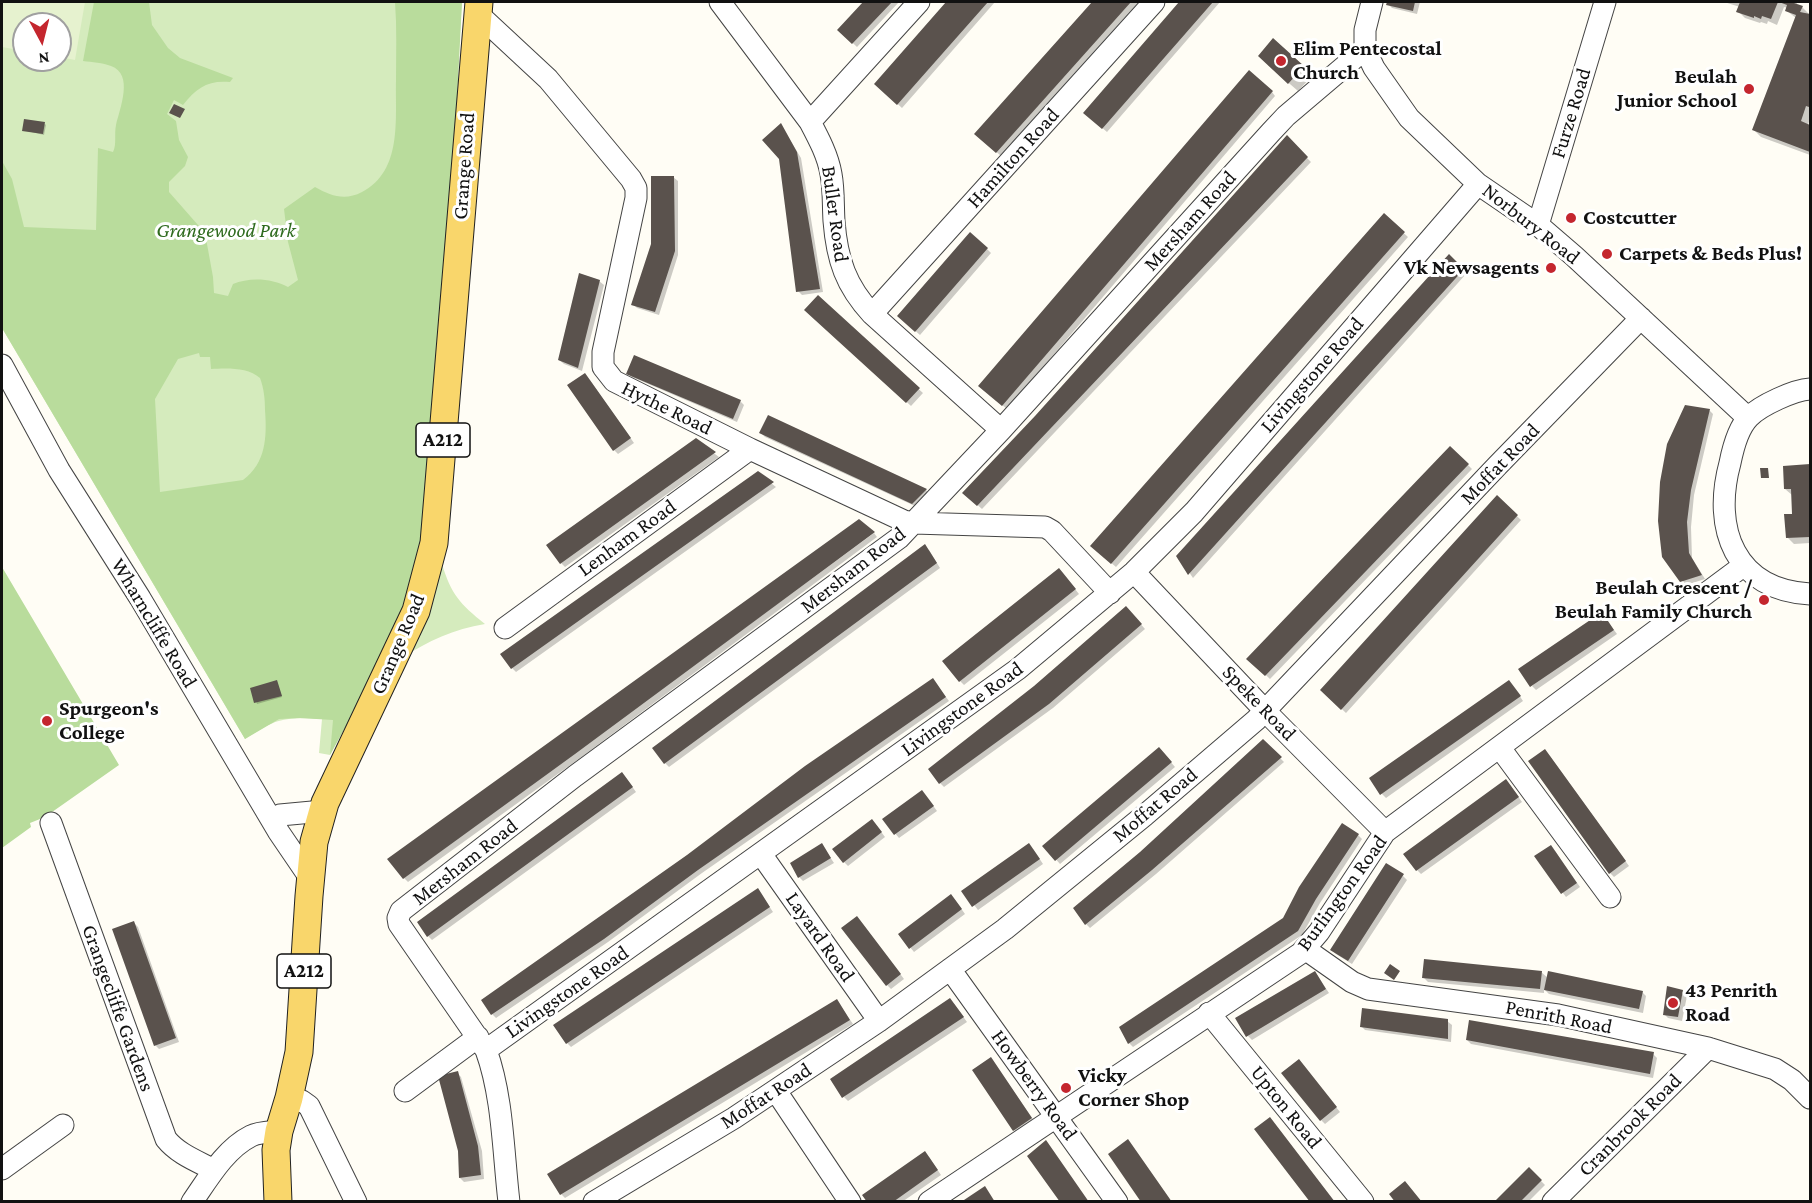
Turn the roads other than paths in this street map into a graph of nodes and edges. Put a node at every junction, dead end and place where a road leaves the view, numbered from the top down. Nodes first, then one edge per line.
1 (720, 2) edge
2 (919, 2) edge
3 (1154, 2) edge
4 (1372, 2) edge
5 (1605, 2) edge
6 (478, 7) edge
7 (1365, 49) junction
8 (810, 122) junction
9 (1478, 184) junction
10 (1538, 225) junction
11 (872, 314) junction
12 (1641, 318) junction
13 (2, 365) edge
14 (1810, 389) edge
15 (1748, 418) junction
16 (1001, 430) junction
17 (750, 449) junction
18 (914, 523) junction
19 (1743, 566) junction
20 (1134, 572) junction
21 (1110, 593) junction
22 (1810, 594) edge
23 (505, 628) dead end
24 (1266, 710) junction
25 (1500, 748) junction
26 (323, 811) junction
27 (272, 819) junction
28 (51, 823) dead end
29 (1385, 832) junction
30 (761, 854) junction
31 (310, 878) junction
32 (1610, 897) dead end
33 (1305, 949) junction
34 (950, 969) junction
35 (1209, 1013) junction
36 (879, 1021) junction
37 (482, 1043) junction
38 (1708, 1048) junction
39 (405, 1091) dead end
40 (776, 1091) junction
41 (290, 1098) junction
42 (1810, 1098) edge
43 (1057, 1117) junction
44 (63, 1125) dead end
45 (279, 1131) junction
46 (2, 1169) edge
47 (214, 1170) junction
48 (192, 1202) edge
49 (278, 1202) edge
50 (356, 1202) edge
51 (509, 1202) edge
52 (594, 1202) edge
53 (850, 1202) edge
54 (929, 1202) edge
55 (1117, 1202) edge
56 (1363, 1202) edge
57 (1553, 1202) edge

1 - 8 street, Buller Road
2 - 8 street
3 - 11 street, Hamilton Road
4 - 7 street
5 - 10 street, Furze Road
6 - 17 street, Hythe Road
6 - 26 main road, Grange Road / A212
7 - 9 street, Norbury Road
7 - 16 street, Mersham Road
8 - 11 street, Buller Road
9 - 10 street, Norbury Road
9 - 20 street, Livingstone Road
10 - 12 street, Norbury Road
11 - 16 street, Buller Road
12 - 15 street, Norbury Road
12 - 24 street, Moffat Road
13 - 27 street, Wharncliffe Road
14 - 15 street
15 - 19 street
16 - 18 street, Mersham Road
17 - 18 street, Hythe Road
17 - 23 street, Lenham Road
18 - 21 street, Hythe Road
18 - 37 street, Mersham Road
19 - 22 street
19 - 25 street, Burlington Road
20 - 21 street, Livingstone Road
20 - 24 street, Speke Road
21 - 30 street, Livingstone Road
24 - 29 street, Speke Road
24 - 34 street, Moffat Road
25 - 29 street, Burlington Road
25 - 32 street
26 - 27 street
26 - 31 main road, Grange Road / A212
27 - 31 street, Wharncliffe Road
28 - 47 street, Grangecliffe Gardens
29 - 33 street, Burlington Road
30 - 36 street, Layard Road
30 - 37 street, Livingstone Road
31 - 41 main road, Grange Road / A212
33 - 35 street, Burlington Road
33 - 38 street, Penrith Road
34 - 36 street, Moffat Road
34 - 43 street, Howberry Road
35 - 43 street, Burlington Road
35 - 56 street, Upton Road
36 - 40 street, Moffat Road
37 - 39 street
37 - 51 street, Livingstone Road
38 - 42 street, Penrith Road
38 - 57 street, Cranbrook Road
40 - 52 street, Moffat Road
40 - 53 street
41 - 45 main road, Grange Road / A212
41 - 50 street
43 - 54 street, Burlington Road
43 - 55 street, Howberry Road
44 - 46 street
45 - 47 street
45 - 49 main road, Grange Road / A212
47 - 48 street

